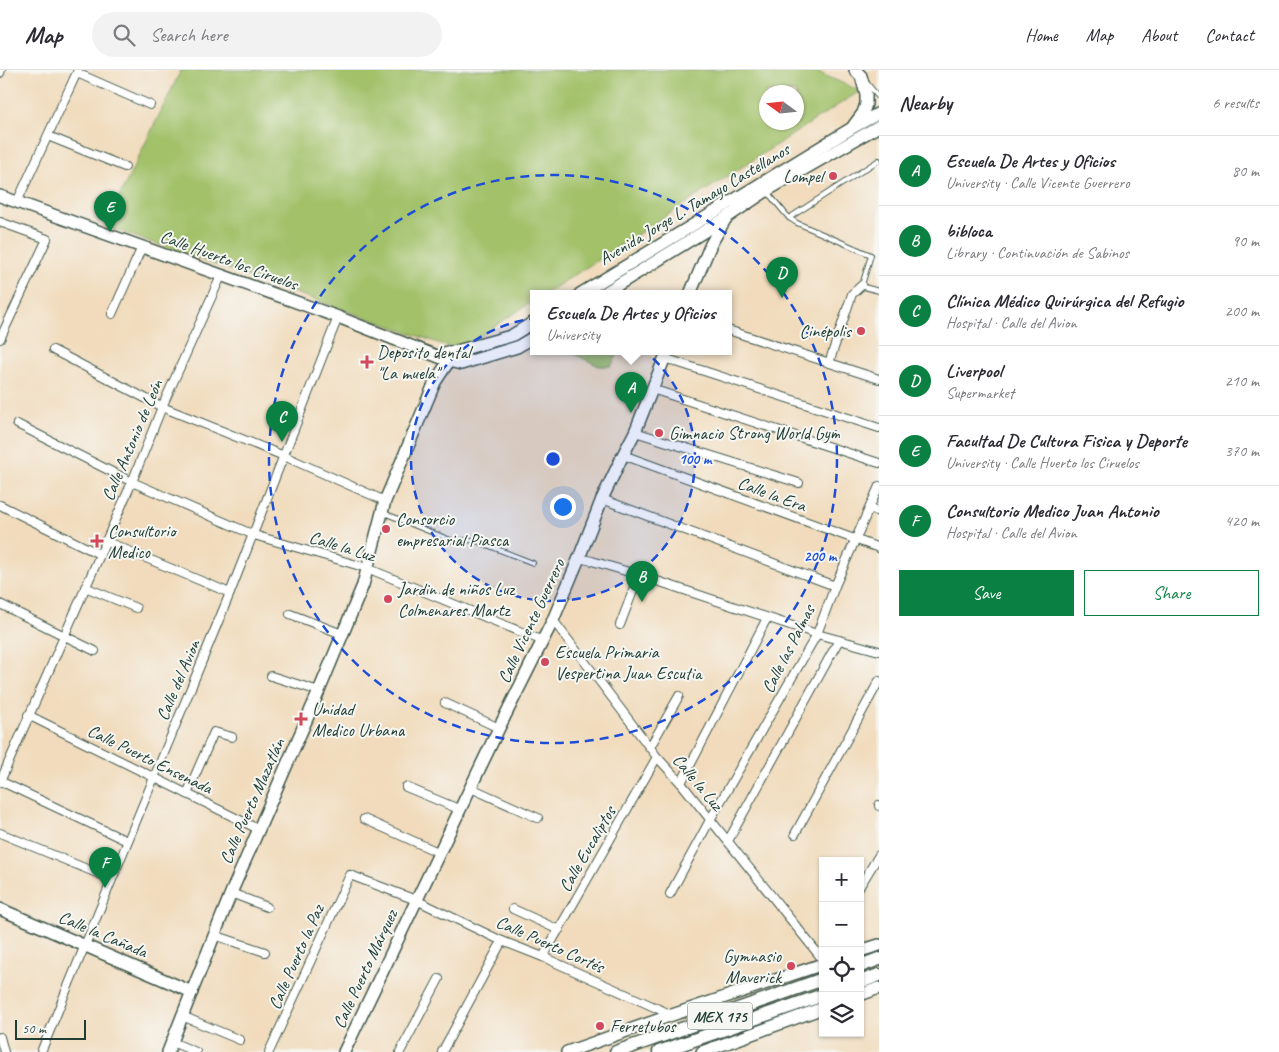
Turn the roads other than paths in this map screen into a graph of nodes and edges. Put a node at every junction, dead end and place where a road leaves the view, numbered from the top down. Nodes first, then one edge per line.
1 (77, 72) edge
2 (858, 73) edge
3 (879, 98) edge
4 (150, 105) dead end
5 (879, 113) edge
6 (879, 126) edge
7 (852, 128) junction
8 (48, 136) junction
9 (879, 160) edge
10 (125, 167) dead end
11 (763, 187) junction
12 (0, 196) edge
13 (17, 202) junction
14 (730, 202) junction
15 (726, 218) junction
16 (789, 218) junction
17 (0, 222) edge
18 (142, 247) junction
19 (221, 276) junction
20 (602, 281) junction
21 (862, 285) junction
22 (587, 290) edge
23 (605, 290) edge
24 (609, 290) edge
25 (692, 290) edge
26 (879, 292) edge
27 (112, 314) dead end
28 (338, 317) junction
29 (530, 324) edge
30 (732, 331) edge
31 (0, 339) edge
32 (530, 339) edge
33 (52, 350) dead end
34 (665, 355) edge
35 (451, 356) junction
36 (829, 363) junction
37 (879, 379) edge
38 (652, 389) junction
39 (162, 407) junction
40 (17, 424) dead end
41 (879, 428) edge
42 (636, 432) junction
43 (622, 455) junction
44 (284, 456) junction
45 (879, 463) edge
46 (132, 482) junction
47 (799, 483) dead end
48 (879, 486) edge
49 (602, 498) junction
50 (0, 505) edge
51 (383, 506) junction
52 (869, 509) junction
53 (879, 512) edge
54 (254, 535) junction
55 (856, 540) junction
56 (105, 541) junction
57 (879, 548) edge
58 (99, 554) junction
59 (580, 558) junction
60 (533, 563) dead end
61 (367, 568) junction
62 (639, 575) junction
63 (835, 586) junction
64 (85, 587) junction
65 (230, 593) junction
66 (0, 604) edge
67 (136, 608) dead end
68 (290, 614) dead end
69 (767, 618) junction
70 (554, 620) junction
71 (620, 625) dead end
72 (342, 634) junction
73 (817, 634) junction
74 (64, 637) junction
75 (839, 640) junction
76 (543, 641) junction
77 (879, 651) edge
78 (95, 652) dead end
79 (271, 676) dead end
80 (879, 681) edge
81 (319, 691) junction
82 (679, 696) dead end
83 (445, 703) dead end
84 (28, 715) junction
85 (500, 728) junction
86 (232, 737) dead end
87 (650, 747) junction
88 (657, 757) junction
89 (4, 763) edge
90 (154, 776) junction
91 (0, 782) edge
92 (681, 783) junction
93 (406, 787) dead end
94 (471, 788) junction
95 (187, 794) junction
96 (461, 810) junction
97 (538, 818) dead end
98 (364, 819) dead end
99 (710, 820) junction
100 (258, 829) junction
101 (0, 833) edge
102 (796, 834) dead end
103 (128, 841) junction
104 (728, 841) junction
105 (440, 853) junction
106 (879, 855) edge
107 (350, 875) joint
108 (111, 879) junction
109 (864, 879) edge
110 (231, 893) junction
111 (670, 894) dead end
112 (416, 900) junction
113 (267, 907) dead end
114 (0, 909) edge
115 (513, 909) dead end
116 (559, 930) junction
117 (214, 935) junction
118 (502, 941) junction
119 (879, 945) edge
120 (85, 946) junction
121 (864, 950) edge
122 (265, 952) dead end
123 (819, 953) edge
124 (543, 957) junction
125 (819, 958) edge
126 (879, 959) edge
127 (864, 965) edge
128 (879, 975) edge
129 (439, 979) dead end
130 (819, 980) edge
131 (864, 981) edge
132 (879, 988) edge
133 (192, 992) junction
134 (864, 994) edge
135 (819, 996) edge
136 (819, 1009) edge
137 (672, 1015) junction
138 (182, 1016) junction
139 (0, 1037) edge
140 (240, 1040) dead end
141 (170, 1047) edge
142 (715, 1047) junction
143 (4, 1052) edge
144 (40, 1052) edge
145 (196, 1052) edge
146 (269, 1052) edge
147 (344, 1052) edge
148 (400, 1052) edge
149 (442, 1052) edge
150 (567, 1052) edge
151 (616, 1052) edge
152 (660, 1052) edge
153 (702, 1052) edge
154 (726, 1052) edge

1 - 4 street
1 - 8 street
2 - 3 lane
2 - 7 street
5 - 7 street, Avenida Jorge L. Tamayo Castellanos
6 - 11 street, Avenida Jorge L. Tamayo Castellanos
7 - 11 street, Avenida Jorge L. Tamayo Castellanos
8 - 10 street
8 - 13 street
9 - 16 lane
11 - 14 street, Avenida Jorge L. Tamayo Castellanos
11 - 15 street, Avenida Jorge L. Tamayo Castellanos
11 - 16 lane
12 - 13 street, Calle Huerto los Ciruelos
13 - 18 street, Calle Huerto los Ciruelos
14 - 15 street
14 - 20 street, Avenida Jorge L. Tamayo Castellanos
15 - 24 street, Avenida Jorge L. Tamayo Castellanos
15 - 25 street
16 - 21 lane
17 - 31 street
18 - 19 street, Calle Huerto los Ciruelos
18 - 27 street
19 - 28 street, Calle Huerto los Ciruelos
19 - 39 street, Calle Antonio de León
20 - 22 street, Avenida Jorge L. Tamayo Castellanos
20 - 23 street
21 - 26 lane
21 - 36 street
28 - 35 street, Calle Huerto los Ciruelos
28 - 44 street, Calle del Avion
29 - 35 street
30 - 36 street
32 - 35 street
33 - 39 street
34 - 38 street, Calle Vicente Guerrero
34 - 41 street
35 - 51 street, Calle Puerto Mazatlán
36 - 37 street
38 - 42 street, Calle Vicente Guerrero
38 - 45 street
39 - 44 street
39 - 46 street, Calle Antonio de León
40 - 46 street, Calle la Luz
42 - 43 street, Calle Vicente Guerrero
42 - 47 street
43 - 49 street, Calle Vicente Guerrero
43 - 55 street, Calle la Era
44 - 51 street
44 - 54 street, Calle del Avion
46 - 54 street, Calle la Luz
46 - 56 street, Calle Antonio de León
48 - 52 street, Calle las Palmas
49 - 59 street, Calle Vicente Guerrero
49 - 63 street
50 - 58 street
51 - 60 lane
51 - 61 street, Calle Puerto Mazatlán
52 - 53 street
52 - 55 street, Calle las Palmas
54 - 61 street, Calle la Luz
54 - 65 street, Calle del Avion
55 - 57 street, Calle la Era
55 - 63 street, Calle las Palmas
56 - 58 street, Calle Antonio de León
56 - 65 street
58 - 64 street, Calle Antonio de León
59 - 62 street
59 - 70 street, Calle Vicente Guerrero
61 - 72 street, Calle Puerto Mazatlán
61 - 76 street, Calle la Luz
62 - 69 street
62 - 71 street
63 - 73 street, Calle las Palmas
64 - 67 street
64 - 74 street, Calle Antonio de León
65 - 90 street, Calle del Avion
66 - 74 street
68 - 72 street
69 - 73 street
69 - 92 street
70 - 76 street, Calle Vicente Guerrero
70 - 87 street, Calle la Luz
72 - 81 street, Calle Puerto Mazatlán
73 - 75 street
73 - 99 street, Calle las Palmas
74 - 78 street
74 - 84 street, Calle Antonio de León
75 - 77 street
75 - 104 street
76 - 85 street, Calle Vicente Guerrero
79 - 81 street
80 - 102 street
81 - 100 street, Calle Puerto Mazatlán
82 - 87 street
83 - 85 street
84 - 89 street, Calle Antonio de León
84 - 90 street, Calle Puerto Ensenada
85 - 94 street, Calle Vicente Guerrero
86 - 95 street
87 - 88 street, Calle la Luz
88 - 92 street, Calle la Luz
88 - 116 street, Calle Eucaliptos
89 - 91 street, Calle Antonio de León
90 - 95 street, Calle Puerto Ensenada
90 - 103 street, Calle del Avion
91 - 103 street
92 - 99 street, Calle la Luz
93 - 96 street
94 - 96 street, Calle Vicente Guerrero
94 - 97 street
95 - 100 street, Calle Puerto Ensenada
96 - 105 street, Calle Vicente Guerrero
98 - 105 street
99 - 104 street, Calle la Luz
99 - 111 street, Calle las Palmas
100 - 110 street, Calle Puerto Mazatlán
101 - 108 street
103 - 108 street, Calle del Avion
104 - 123 street, Calle la Luz
105 - 112 street, Calle Vicente Guerrero
106 - 109 street
107 - 112 street, Calle Puerto Cortés
107 - 146 street, Calle Puerto la Paz
108 - 120 street, Calle del Avion
110 - 113 street
110 - 117 street, Calle Puerto Mazatlán
112 - 118 street, Calle Puerto Cortés
112 - 147 street, Calle Puerto Márquez
114 - 120 street, Calle la Cañada
115 - 116 street
116 - 124 street, Calle Eucaliptos
117 - 122 street
117 - 133 street, Calle Puerto Mazatlán
118 - 124 street, Calle Puerto Cortés
118 - 149 street
119 - 121 street
120 - 133 street, Calle la Cañada
120 - 144 street, Calle del Avion
124 - 137 street, Calle Puerto Cortés
125 - 137 street
126 - 127 main road
128 - 131 main road
129 - 148 street
130 - 151 main road, MEX 175
132 - 134 street
133 - 138 street, Calle Puerto Mazatlán
135 - 152 main road, MEX 175
136 - 142 street
137 - 150 street
138 - 140 street
138 - 141 street, Calle Puerto Mazatlán
139 - 143 street
141 - 145 street
142 - 153 street
142 - 154 street

